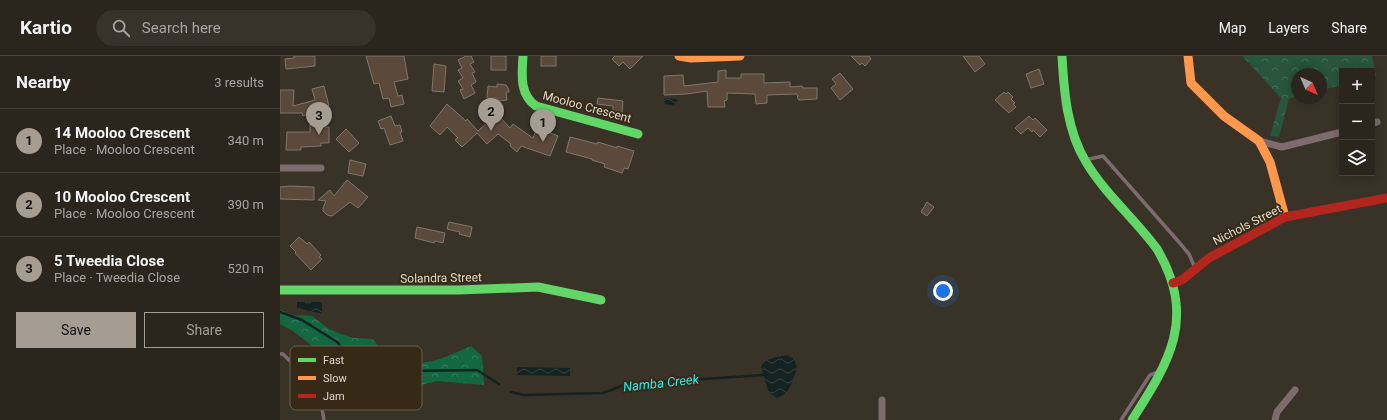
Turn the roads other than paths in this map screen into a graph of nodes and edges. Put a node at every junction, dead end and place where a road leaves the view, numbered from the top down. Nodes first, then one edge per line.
1 (523, 56) edge
2 (679, 56) edge
3 (740, 56) edge
4 (1062, 56) edge
5 (1188, 56) edge
6 (1339, 133) edge
7 (638, 134) dead end
8 (1259, 142) junction
9 (1084, 159) junction
10 (280, 168) edge
11 (321, 168) dead end
12 (1387, 198) edge
13 (1285, 217) junction
14 (1196, 269) junction
15 (1173, 282) junction
16 (280, 290) edge
17 (601, 300) dead end
18 (280, 354) edge
19 (290, 361) edge
20 (1161, 371) junction
21 (1295, 390) dead end
22 (882, 400) dead end
23 (322, 410) edge
24 (324, 420) edge
25 (882, 420) edge
26 (1121, 420) edge
27 (1132, 420) edge
28 (1275, 420) edge

1 - 7 street, Mooloo Crescent
2 - 3 street
4 - 9 street
5 - 8 street
6 - 8 street
8 - 13 street
9 - 14 lane
9 - 15 street
10 - 11 street
12 - 13 street, Nichols Street
13 - 14 street, Nichols Street
14 - 15 street, Nichols Street
15 - 20 street
16 - 17 street, Solandra Street
18 - 19 lane
20 - 26 lane
20 - 27 street
21 - 28 street
22 - 25 street
23 - 24 lane

